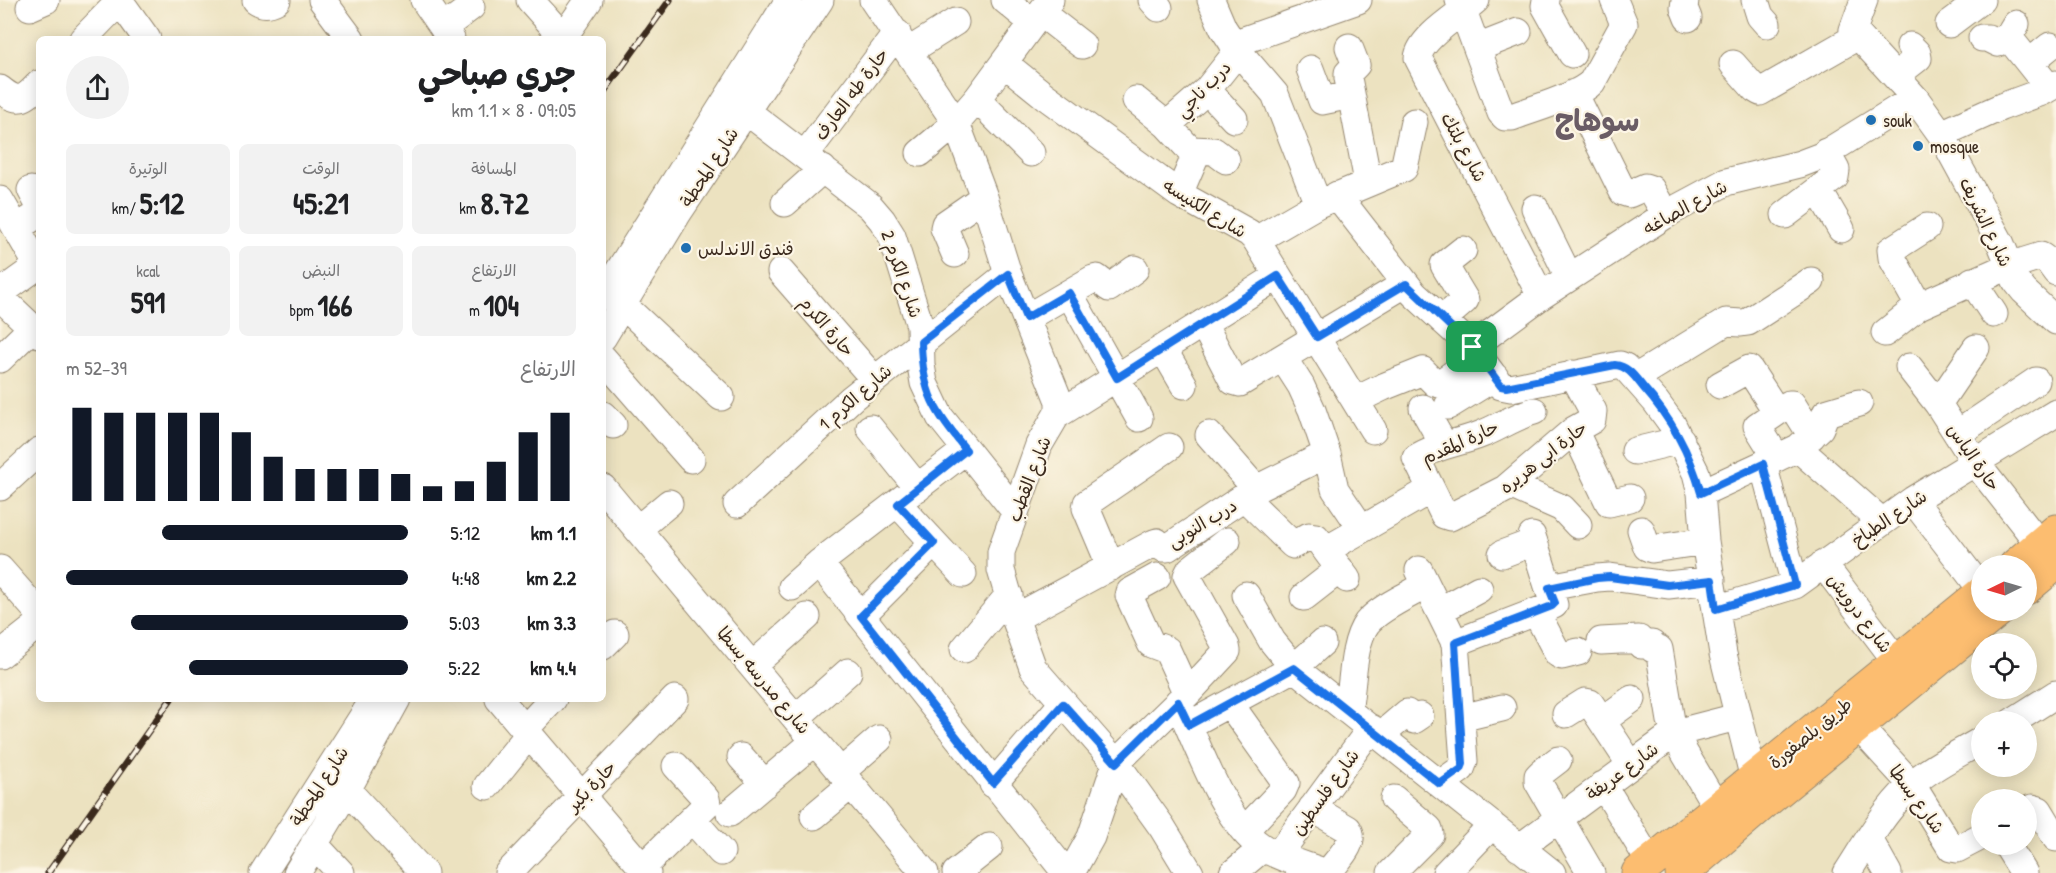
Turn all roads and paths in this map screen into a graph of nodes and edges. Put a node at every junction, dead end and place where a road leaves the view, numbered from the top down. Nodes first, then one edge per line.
1 (256, 0) edge
2 (277, 0) edge
3 (322, 0) edge
4 (423, 0) edge
5 (530, 0) edge
6 (589, 0) edge
7 (789, 0) edge
8 (820, 0) edge
9 (873, 0) edge
10 (1005, 0) edge
11 (1211, 0) edge
12 (1358, 0) edge
13 (1546, 0) edge
14 (1614, 0) edge
15 (1755, 0) edge
16 (1864, 0) edge
17 (1981, 0) edge
18 (119, 1) edge
19 (1466, 3) edge
20 (471, 7) dead end
21 (1042, 12) edge
22 (955, 22) dead end
23 (1767, 24) dead end
24 (1949, 24) dead end
25 (1518, 32) dead end
26 (447, 34) edge
27 (86, 36) edge
28 (145, 36) edge
29 (349, 36) edge
30 (560, 36) edge
31 (563, 36) edge
32 (1858, 36) junction
33 (1982, 39) dead end
34 (903, 42) junction
35 (1082, 45) dead end
36 (1910, 46) dead end
37 (2050, 46) dead end
38 (1348, 47) dead end
39 (1235, 48) junction
40 (1477, 48) junction
41 (1572, 54) dead end
42 (1004, 63) junction
43 (2029, 63) junction
44 (1733, 64) dead end
45 (1310, 69) dead end
46 (1895, 76) junction
47 (36, 87) edge
48 (0, 89) edge
49 (1207, 90) junction
50 (1574, 93) junction
51 (2051, 94) edge
52 (1351, 95) junction
53 (1915, 98) junction
54 (977, 99) junction
55 (1136, 100) dead end
56 (746, 110) junction
57 (1234, 119) dead end
58 (1414, 122) dead end
59 (956, 123) junction
60 (1167, 125) junction
61 (1941, 134) junction
62 (1192, 150) junction
63 (1826, 152) junction
64 (920, 153) dead end
65 (1031, 153) dead end
66 (1226, 160) dead end
67 (814, 162) junction
68 (1368, 182) junction
69 (1819, 191) junction
70 (1179, 194) junction
71 (984, 197) junction
72 (1327, 199) junction
73 (0, 200) edge
74 (36, 203) edge
75 (785, 203) dead end
76 (1666, 215) junction
77 (1785, 215) dead end
78 (1504, 224) junction
79 (1926, 227) dead end
80 (16, 228) junction
81 (1841, 229) dead end
82 (1256, 240) junction
83 (1463, 250) dead end
84 (955, 254) dead end
85 (36, 263) edge
86 (2009, 266) junction
87 (36, 268) edge
88 (1135, 269) dead end
89 (781, 272) dead end
90 (2056, 272) edge
91 (1008, 274) junction
92 (1278, 276) junction
93 (1569, 278) junction
94 (1811, 281) dead end
95 (1972, 281) junction
96 (1406, 284) junction
97 (1069, 293) junction
98 (0, 295) edge
99 (1541, 296) junction
100 (613, 301) edge
101 (1919, 306) junction
102 (1994, 314) dead end
103 (1026, 318) junction
104 (1442, 320) junction
105 (2056, 321) edge
106 (1203, 323) junction
107 (606, 326) edge
108 (36, 330) edge
109 (1885, 333) dead end
110 (1317, 337) junction
111 (921, 342) junction
112 (1976, 348) dead end
113 (1162, 349) junction
114 (1475, 351) junction
115 (1283, 358) junction
116 (0, 359) edge
117 (606, 361) edge
118 (1909, 368) dead end
119 (1573, 374) junction
120 (1495, 377) junction
121 (1117, 378) junction
122 (1635, 378) junction
123 (874, 379) junction
124 (2036, 381) dead end
125 (1526, 384) junction
126 (1184, 385) dead end
127 (1720, 386) dead end
128 (721, 398) dead end
129 (1356, 400) junction
130 (1859, 402) dead end
131 (1938, 404) junction
132 (1534, 411) junction
133 (1777, 412) junction
134 (1057, 415) junction
135 (2056, 415) edge
136 (1139, 418) dead end
137 (870, 428) dead end
138 (1373, 430) dead end
139 (1569, 434) junction
140 (1958, 434) junction
141 (1209, 435) dead end
142 (1681, 440) junction
143 (1444, 445) junction
144 (1169, 447) dead end
145 (966, 450) junction
146 (1635, 451) dead end
147 (1787, 451) junction
148 (36, 453) edge
149 (1327, 454) junction
150 (691, 459) dead end
151 (1975, 462) junction
152 (4, 475) edge
153 (1028, 475) junction
154 (1510, 485) junction
155 (1430, 490) junction
156 (606, 492) edge
157 (1250, 493) junction
158 (1701, 493) junction
159 (908, 496) junction
160 (1630, 498) dead end
161 (1042, 499) dead end
162 (1913, 500) junction
163 (669, 503) dead end
164 (737, 504) dead end
165 (1015, 511) junction
166 (1882, 522) junction
167 (1578, 525) dead end
168 (638, 529) junction
169 (1362, 529) junction
170 (1641, 530) dead end
171 (1227, 541) dead end
172 (1705, 541) junction
173 (934, 543) junction
174 (1502, 554) dead end
175 (2052, 556) edge
176 (2037, 560) edge
177 (819, 563) junction
178 (1823, 564) junction
179 (1338, 566) junction
180 (1111, 567) junction
181 (0, 569) edge
182 (963, 574) dead end
183 (2037, 574) edge
184 (1971, 576) edge
185 (1157, 577) dead end
186 (1712, 580) junction
187 (1795, 585) junction
188 (792, 587) dead end
189 (1549, 588) junction
190 (1479, 590) dead end
191 (1246, 595) dead end
192 (1304, 597) dead end
193 (1971, 600) edge
194 (1012, 606) junction
195 (1716, 609) junction
196 (36, 610) edge
197 (1439, 611) junction
198 (1536, 612) junction
199 (807, 616) dead end
200 (861, 616) junction
201 (1986, 621) edge
202 (36, 626) edge
203 (1322, 643) dead end
204 (1455, 643) junction
205 (964, 650) dead end
206 (0, 655) edge
207 (1380, 656) dead end
208 (1897, 662) junction
209 (752, 666) junction
210 (1294, 668) junction
211 (848, 672) dead end
212 (1354, 674) junction
213 (2056, 694) edge
214 (675, 699) dead end
215 (1632, 699) dead end
216 (372, 702) edge
217 (395, 702) edge
218 (502, 702) edge
219 (551, 702) edge
220 (1063, 704) junction
221 (1230, 704) junction
222 (1185, 707) junction
223 (1502, 708) dead end
224 (1348, 711) junction
225 (2029, 711) edge
226 (1566, 714) dead end
227 (1420, 716) dead end
228 (1737, 717) junction
229 (796, 718) junction
230 (1461, 718) junction
231 (1602, 721) junction
232 (1859, 727) junction
233 (527, 731) junction
234 (1376, 732) junction
235 (1675, 733) junction
236 (879, 740) dead end
237 (815, 741) junction
238 (1971, 747) edge
239 (741, 757) dead end
240 (1558, 760) dead end
241 (1116, 763) junction
242 (1630, 765) junction
243 (676, 766) dead end
244 (846, 778) junction
245 (1754, 779) junction
246 (993, 783) junction
247 (765, 784) junction
248 (1440, 784) junction
249 (1603, 785) junction
250 (1912, 785) junction
251 (487, 786) dead end
252 (347, 790) junction
253 (582, 796) junction
254 (1394, 800) dead end
255 (1312, 808) junction
256 (1717, 808) junction
257 (2037, 810) edge
258 (730, 813) dead end
259 (814, 816) dead end
260 (1558, 818) junction
261 (692, 819) junction
262 (1492, 825) junction
263 (1244, 831) junction
264 (2056, 838) edge
265 (1869, 839) junction
266 (1423, 842) junction
267 (1971, 842) edge
268 (314, 844) junction
269 (990, 847) dead end
270 (1519, 848) junction
271 (721, 852) dead end
272 (1271, 852) junction
273 (2013, 855) edge
274 (1644, 868) edge
275 (913, 869) edge
276 (645, 870) edge
277 (1447, 872) edge
278 (263, 873) edge
279 (297, 873) edge
280 (340, 873) edge
281 (424, 873) edge
282 (508, 873) edge
283 (956, 873) edge
284 (1066, 873) edge
285 (1071, 873) edge
286 (1190, 873) edge
287 (1233, 873) edge
288 (1327, 873) edge
289 (1391, 873) edge
290 (1552, 873) edge
291 (1591, 873) edge
292 (1682, 873) edge
293 (1847, 873) edge
294 (1888, 873) edge
295 (2024, 873) edge

1 - 2 street
3 - 29 street
4 - 26 street
5 - 30 street
6 - 31 street
7 - 100 street, شارع المحطة
8 - 56 street, شارع المحطة
9 - 34 street, شارع القطب
10 - 21 street
11 - 39 street
12 - 39 street
13 - 41 street
14 - 50 street
15 - 23 street
16 - 32 street
17 - 24 street
18 - 27 street
18 - 28 street
19 - 40 street
19 - 78 street, شارع بلتك
20 - 26 street
21 - 35 street
21 - 42 street
22 - 34 street
25 - 40 street
32 - 44 street
32 - 46 street, شارع الشريف
33 - 43 street
34 - 59 street, شارع القطب
34 - 67 street, حارة طه العارف
36 - 46 street
37 - 43 street
38 - 52 street
39 - 49 street, درب ناجي
39 - 72 street
40 - 50 street
42 - 54 street
42 - 70 street, شارع الكنيسه
43 - 51 street
45 - 52 street
46 - 53 street, شارع الشريف
47 - 48 street
49 - 57 street
49 - 60 street, درب ناجي
50 - 76 street
51 - 61 street
52 - 68 street
53 - 61 street, شارع الشريف
53 - 63 street, شارع الصاغه
54 - 59 street
54 - 65 street
55 - 60 street, درب ناجي
56 - 67 street, شارع الكرم 2
56 - 100 street, شارع المحطة
58 - 68 street
59 - 64 street
59 - 71 street, شارع القطب
60 - 62 street, درب ناجي
61 - 86 street, شارع الشريف
62 - 66 street
62 - 70 street
63 - 69 street
63 - 76 street, شارع الصاغه
67 - 75 street, حارة طه العارف
67 - 111 street, شارع الكرم 2
68 - 72 street
69 - 77 street
69 - 81 street
70 - 82 street, شارع الكنيسه
71 - 84 street
71 - 91 street, شارع القطب
72 - 82 street
72 - 96 street
73 - 80 street
74 - 80 street
76 - 93 street, شارع الصاغه
78 - 93 street
78 - 99 street, شارع بلتك
79 - 101 street
80 - 85 street
82 - 92 street, شارع الكنيسه
83 - 104 street
86 - 90 street
86 - 95 street
86 - 105 street, شارع الشريف
87 - 98 street
88 - 97 street
89 - 123 street, حارة الكرم
91 - 103 street, شارع القطب
91 - 111 street, شارع الكرم 1
92 - 106 street
92 - 110 street, شارع الكنيسه
93 - 99 street, شارع الصاغه
94 - 122 street
95 - 101 street
95 - 102 street
96 - 104 street
96 - 110 street
97 - 103 street
97 - 121 street
98 - 108 street
99 - 114 street, شارع الصاغه
100 - 107 street, شارع المحطة
100 - 128 street
101 - 109 street
103 - 134 street, شارع القطب
104 - 114 street
106 - 113 street
106 - 115 street
108 - 116 street
110 - 115 street
110 - 129 street, شارع الكنيسه
111 - 123 street, شارع الكرم 1
111 - 145 street, شارع الكرم 2
112 - 131 street
113 - 121 street
113 - 126 street
114 - 120 street
114 - 129 street, شارع الصاغه
115 - 149 street
117 - 150 street
118 - 131 street, حارة الياس
119 - 122 street
119 - 125 street
119 - 139 street, حارة ابى هريره
120 - 125 street
120 - 143 street
121 - 134 street
121 - 136 street
122 - 142 street
123 - 164 street, شارع الكرم 1
124 - 140 street
125 - 132 street
127 - 133 street
129 - 138 street, شارع الكنيسه
130 - 147 street
131 - 140 street, حارة الياس
132 - 139 street
132 - 143 street, حارة المقدم
133 - 147 street
133 - 147 street
134 - 153 street, شارع القطب
135 - 151 street, شارع الطباخ
137 - 159 street
139 - 154 street, حارة ابى هريره
139 - 160 street
140 - 151 street, حارة الياس
141 - 157 street
142 - 146 street
142 - 158 street
143 - 155 street, حارة المقدم
144 - 180 street
145 - 159 street
145 - 165 street, شارع الكرم 2
147 - 158 street
147 - 166 street
147 - 187 street
148 - 152 street
149 - 157 street, درب النوبى
149 - 169 street
151 - 162 street, شارع الطباخ
151 - 175 street, حارة الياس
153 - 161 street
153 - 165 street, شارع القطب
154 - 155 street, حارة ابى هريره
154 - 167 street
155 - 169 street
156 - 168 street, شارع مدرسه بسطا
157 - 179 street
157 - 180 street, درب النوبى
158 - 172 street
159 - 173 street
159 - 177 street
162 - 166 street, شارع الطباخ
162 - 184 street
163 - 168 street
165 - 194 street, شارع القطب
166 - 178 street, شارع الطباخ
168 - 209 street, شارع مدرسه بسطا
169 - 179 street
170 - 172 street
171 - 222 street
172 - 186 street
173 - 182 street
173 - 200 street
174 - 189 street
175 - 176 main road
175 - 183 main road
177 - 188 street
177 - 200 street
178 - 187 street, شارع الطباخ
178 - 208 street, شارع درويش
179 - 192 street
180 - 194 street, درب النوبى
181 - 196 street
185 - 222 street
186 - 189 street
186 - 195 street
187 - 195 street, شارع الطباخ
189 - 198 street
190 - 197 street
191 - 210 street
193 - 208 main road, طريق بلصفورة
194 - 205 street
194 - 220 street, شارع القطب
195 - 228 street
197 - 204 street
197 - 212 street
198 - 204 street
198 - 235 street
199 - 209 street
200 - 246 street
201 - 232 main road, طريق بلصفورة
202 - 206 street
203 - 210 street
204 - 230 street
207 - 212 street
208 - 245 main road, طريق بلصفورة
209 - 229 street, شارع مدرسه بسطا
210 - 221 street
210 - 224 street
211 - 229 street
212 - 224 street
213 - 225 street
214 - 253 street, حارة بكير
215 - 231 street
216 - 278 street, شارع المحطة
217 - 252 street, شارع المحطة
218 - 233 street
219 - 233 street
220 - 241 street, شارع القطب
220 - 246 street
221 - 222 street
221 - 263 street
222 - 241 street
222 - 263 street
223 - 230 street
224 - 234 street
226 - 231 street
227 - 234 street, شارع فلسطين
228 - 235 street, شارع عريفة
228 - 245 street
229 - 237 street, شارع مدرسه بسطا
230 - 248 street
231 - 242 street
232 - 250 street, شارع بسطا
232 - 292 main road, طريق بلصفورة
233 - 251 street
233 - 253 street
234 - 248 street
234 - 255 street, شارع فلسطين
235 - 242 street, شارع عريفة
235 - 256 street
236 - 244 street
237 - 244 street, شارع مدرسه بسطا
237 - 247 street
238 - 250 street
239 - 247 street
240 - 260 street
241 - 285 street
241 - 286 street, شارع القطب
242 - 249 street, شارع عريفة
243 - 261 street
244 - 259 street
244 - 275 street, شارع مدرسه بسطا
245 - 256 main road, طريق بلصفورة
246 - 284 street
247 - 258 street
248 - 262 street
249 - 260 street, شارع عريفة
249 - 274 street
250 - 265 street
250 - 267 street, شارع بسطا
252 - 268 street, شارع المحطة
252 - 281 street
253 - 276 street
253 - 282 street, حارة بكير
254 - 266 street
255 - 272 street, شارع فلسطين
255 - 288 street
256 - 274 main road, طريق بلصفورة
257 - 264 street
260 - 270 street, شارع عريفة
260 - 291 street
261 - 271 street
261 - 276 street
262 - 270 street
262 - 277 street
263 - 272 street
265 - 293 street
265 - 294 street
266 - 277 street
266 - 289 street
268 - 279 street, شارع المحطة
268 - 280 street
269 - 283 street
270 - 290 street
272 - 287 street, شارع فلسطين
272 - 288 street
273 - 295 street

